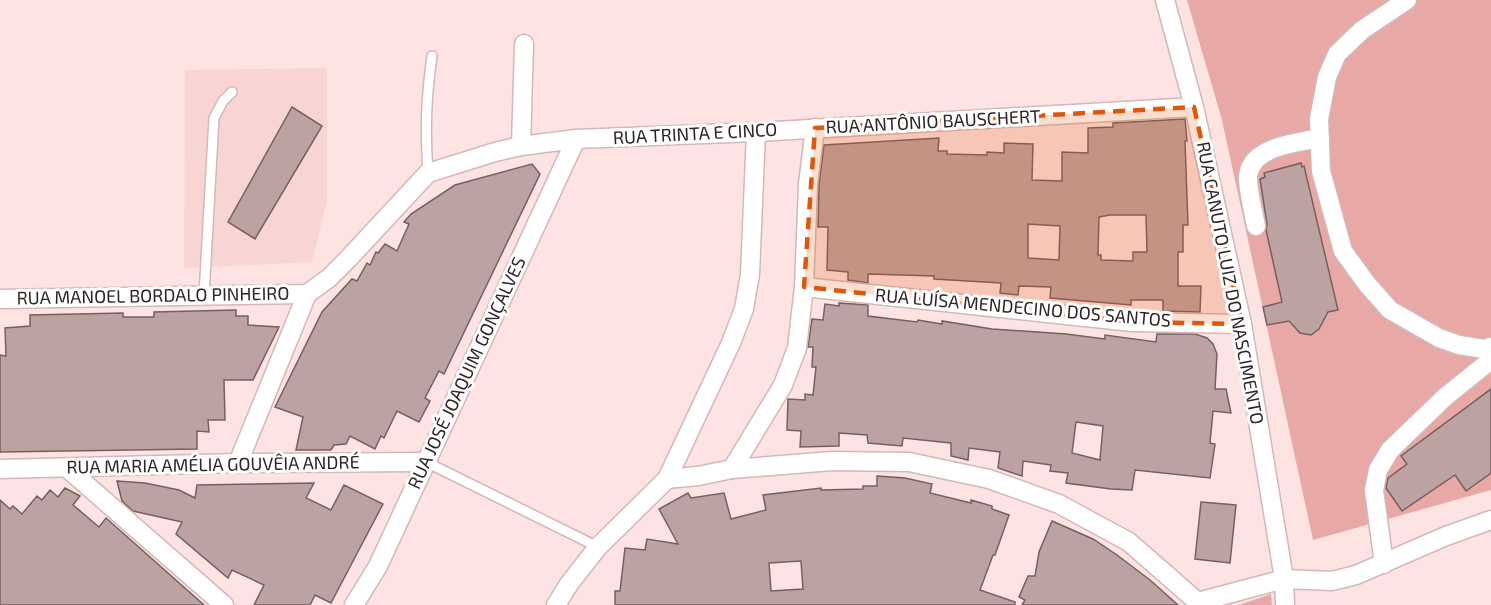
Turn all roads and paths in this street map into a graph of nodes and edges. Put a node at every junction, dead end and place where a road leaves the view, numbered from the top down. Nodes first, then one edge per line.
1 (1166, 0) edge
2 (1407, 0) edge
3 (524, 44) dead end
4 (432, 56) dead end
5 (232, 92) dead end
6 (1194, 108) junction
7 (815, 128) junction
8 (756, 132) junction
9 (1320, 138) junction
10 (576, 139) junction
11 (521, 146) junction
12 (428, 173) junction
13 (1256, 226) dead end
14 (804, 287) junction
15 (308, 294) junction
16 (204, 296) junction
17 (0, 298) edge
18 (1242, 324) junction
19 (1491, 347) edge
20 (1491, 360) edge
21 (426, 462) junction
22 (238, 463) junction
23 (67, 468) junction
24 (0, 469) edge
25 (732, 469) junction
26 (667, 479) junction
27 (1491, 520) edge
28 (598, 547) junction
29 (1384, 564) junction
30 (1284, 579) junction
31 (1199, 603) edge
32 (224, 605) edge
33 (354, 605) edge
34 (556, 605) edge
35 (1285, 605) edge

1 - 6 street, RUA CANUTO LUIZ DO NASCIMENTO
2 - 9 street
3 - 11 street
4 - 12 lane
5 - 16 lane
6 - 7 street, RUA ANTÔNIO BAUSCHERT
6 - 18 street, RUA CANUTO LUIZ DO NASCIMENTO
7 - 8 street, RUA TRINTA E CINCO
7 - 14 street, RUA ANTÔNIO BAUSCHERT
8 - 10 street, RUA TRINTA E CINCO
8 - 26 street
9 - 13 street
9 - 19 street
10 - 11 street, RUA MANOEL BORDALO PINHEIRO
10 - 21 street, RUA JOSÉ JOAQUIM GONÇALVES
11 - 12 street, RUA MANOEL BORDALO PINHEIRO
12 - 15 street, RUA MANOEL BORDALO PINHEIRO
14 - 18 street, RUA LUÍSA MENDECINO DOS SANTOS
14 - 25 street, RUA ANTÔNIO BAUSCHERT
15 - 16 street, RUA MANOEL BORDALO PINHEIRO
15 - 22 street
16 - 17 street, RUA MANOEL BORDALO PINHEIRO
18 - 30 street, RUA CANUTO LUIZ DO NASCIMENTO
20 - 29 street
21 - 22 street, RUA MARIA AMÉLIA GOUVÊIA ANDRÉ
21 - 28 lane
21 - 33 street, RUA JOSÉ JOAQUIM GONÇALVES
22 - 23 street, RUA MARIA AMÉLIA GOUVÊIA ANDRÉ
23 - 24 street, RUA MARIA AMÉLIA GOUVÊIA ANDRÉ
23 - 32 street
25 - 26 street
25 - 31 street
26 - 28 street
27 - 29 street
28 - 34 street
29 - 30 street
30 - 31 street
30 - 35 street, RUA CANUTO LUIZ DO NASCIMENTO

